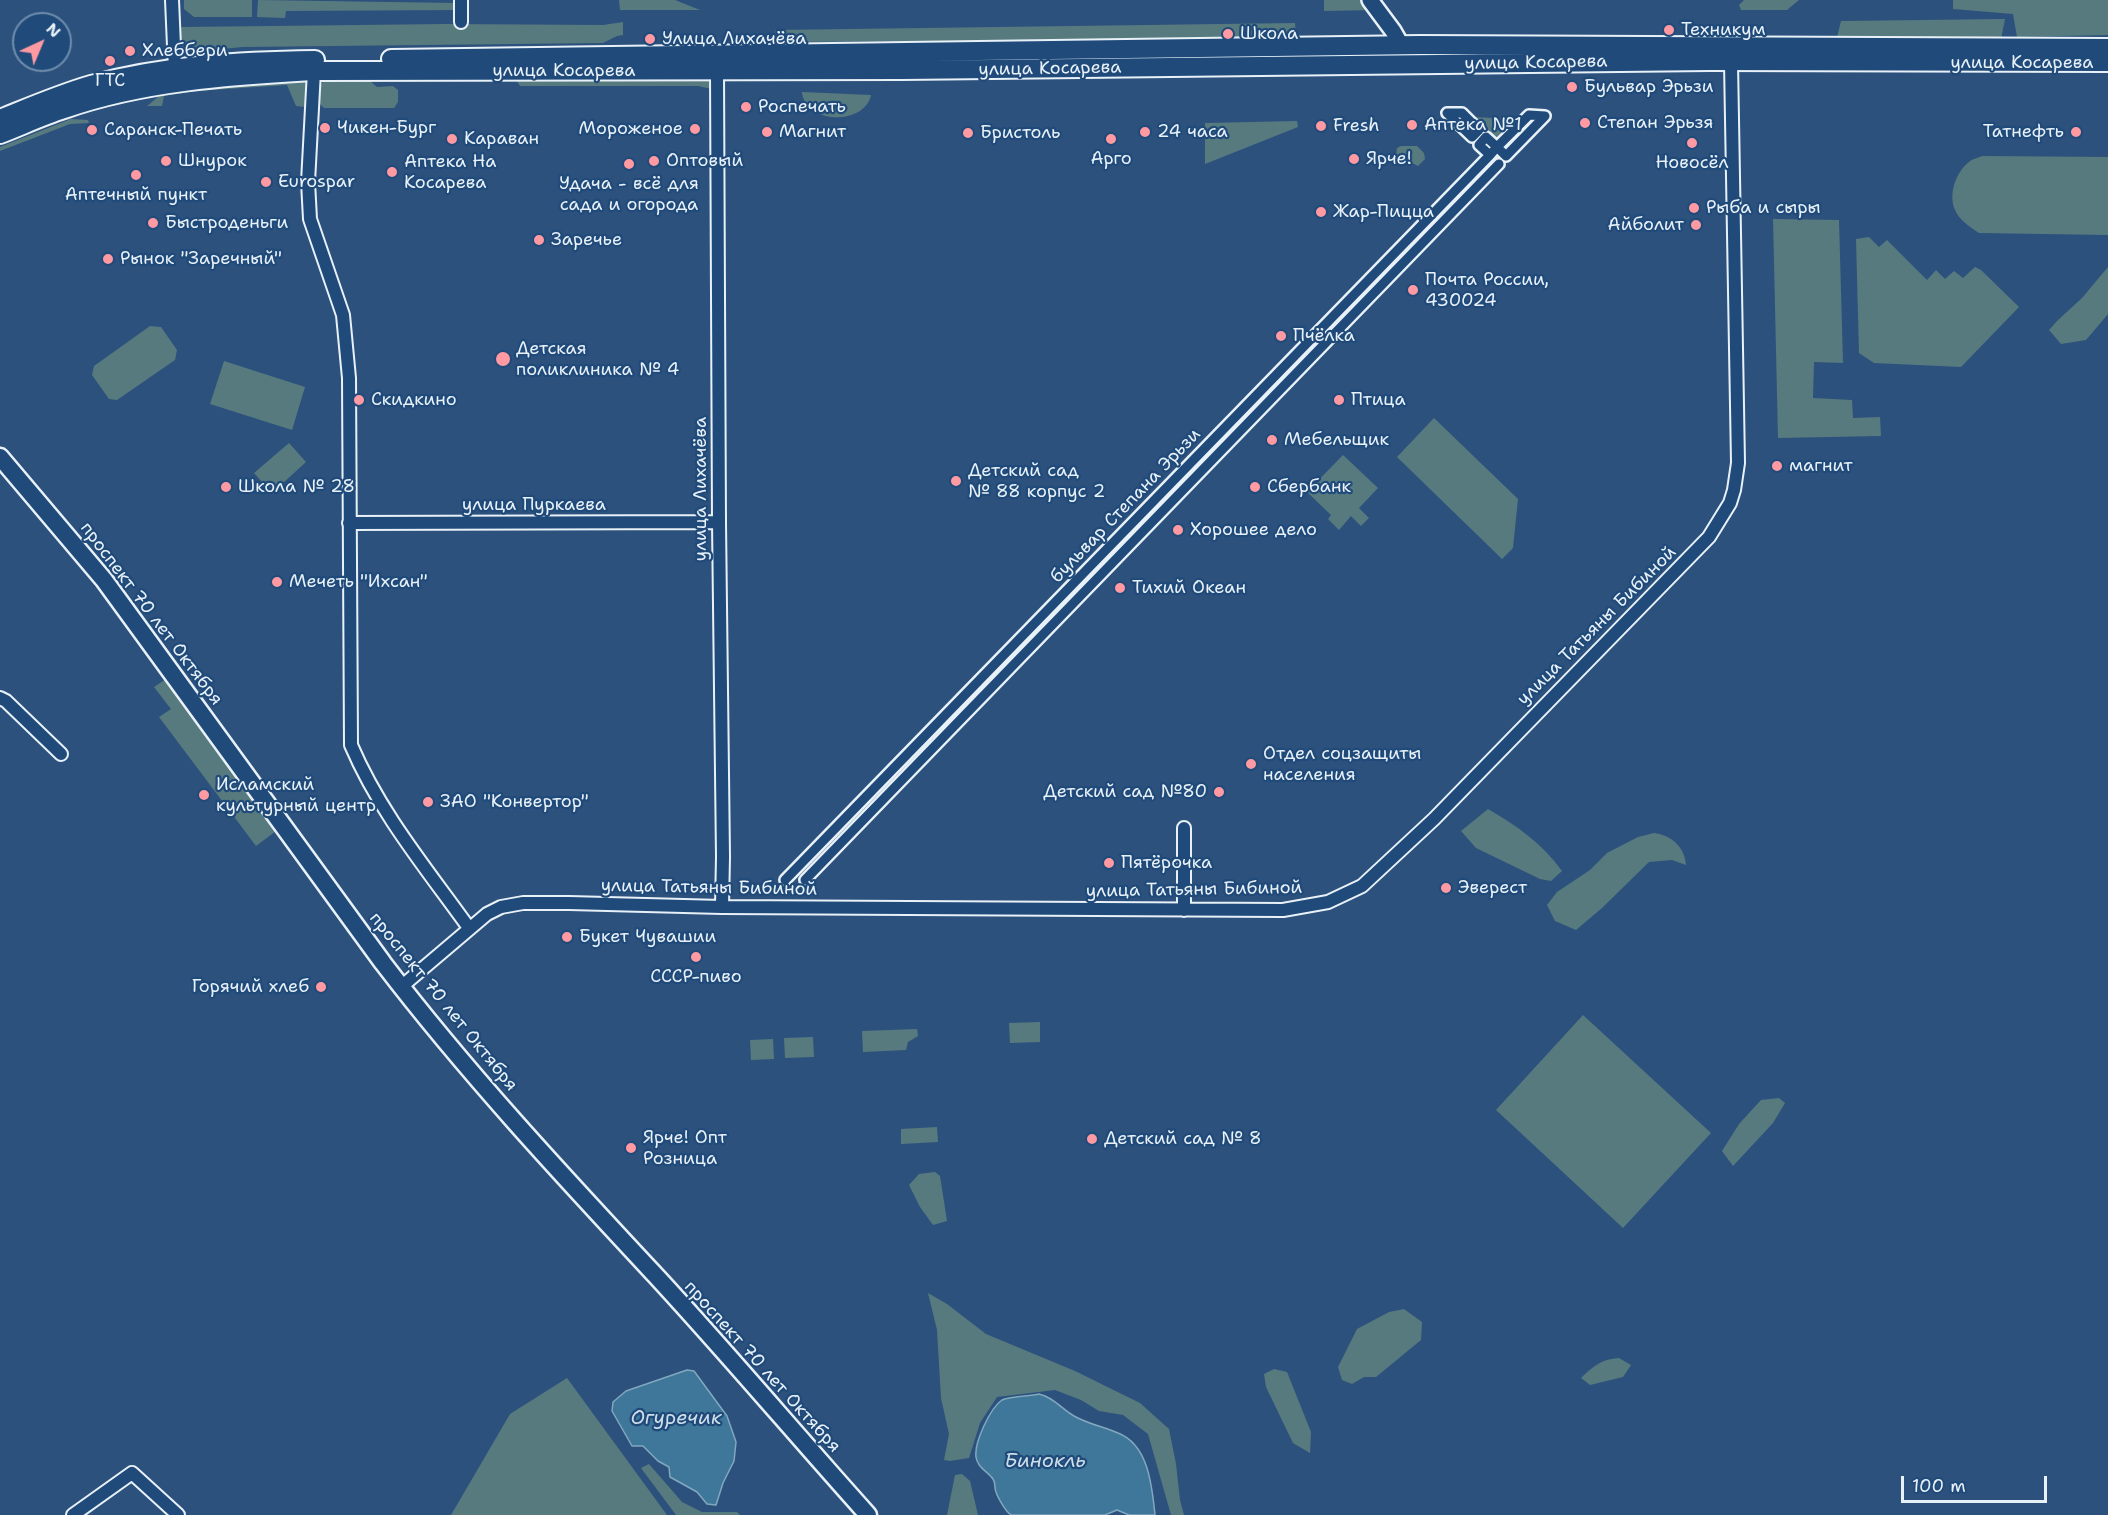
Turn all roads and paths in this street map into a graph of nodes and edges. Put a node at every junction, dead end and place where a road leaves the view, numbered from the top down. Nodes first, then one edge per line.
1 (172, 0) edge
2 (461, 0) edge
3 (1371, 0) edge
4 (461, 22) dead end
5 (1401, 45) junction
6 (2108, 48) edge
7 (1731, 54) junction
8 (2108, 62) edge
9 (717, 63) junction
10 (1402, 64) junction
11 (314, 71) junction
12 (176, 76) junction
13 (0, 119) edge
14 (0, 134) edge
15 (1493, 151) junction
16 (1499, 164) dead end
17 (0, 457) edge
18 (719, 522) junction
19 (349, 523) junction
20 (0, 698) edge
21 (61, 754) dead end
22 (1184, 828) dead end
23 (784, 880) dead end
24 (805, 880) dead end
25 (722, 907) junction
26 (1184, 910) junction
27 (469, 928) junction
28 (401, 987) junction
29 (73, 1515) edge
30 (178, 1515) edge
31 (868, 1515) edge

1 - 12 street
2 - 4 street
3 - 5 street
5 - 7 main road, улица Косарева
5 - 9 main road, улица Косарева
5 - 10 main road
6 - 7 main road, улица Косарева
7 - 8 main road, улица Косарева
7 - 10 main road, улица Косарева
7 - 26 street, улица Татьяны Бибиной
9 - 10 main road, улица Косарева
9 - 11 main road, улица Косарева
9 - 12 main road, улица Косарева
9 - 18 street, улица Лихачёва
11 - 12 main road, улица Косарева
11 - 19 street
12 - 13 main road, улица Косарева
12 - 14 main road, улица Косарева
15 - 15 street, бульвар Степана Эрьзи
15 - 23 street, бульвар Степана Эрьзи
16 - 24 street, бульвар Степана Эрьзи
17 - 28 main road, проспект 70 лет Октября
18 - 19 street, улица Пуркаева
18 - 25 street, улица Лихачёва
19 - 27 street
20 - 21 street
22 - 26 street
25 - 26 street, улица Татьяны Бибиной
25 - 27 street, улица Татьяны Бибиной
27 - 28 street, улица Татьяны Бибиной
28 - 31 main road, проспект 70 лет Октября
29 - 30 street

